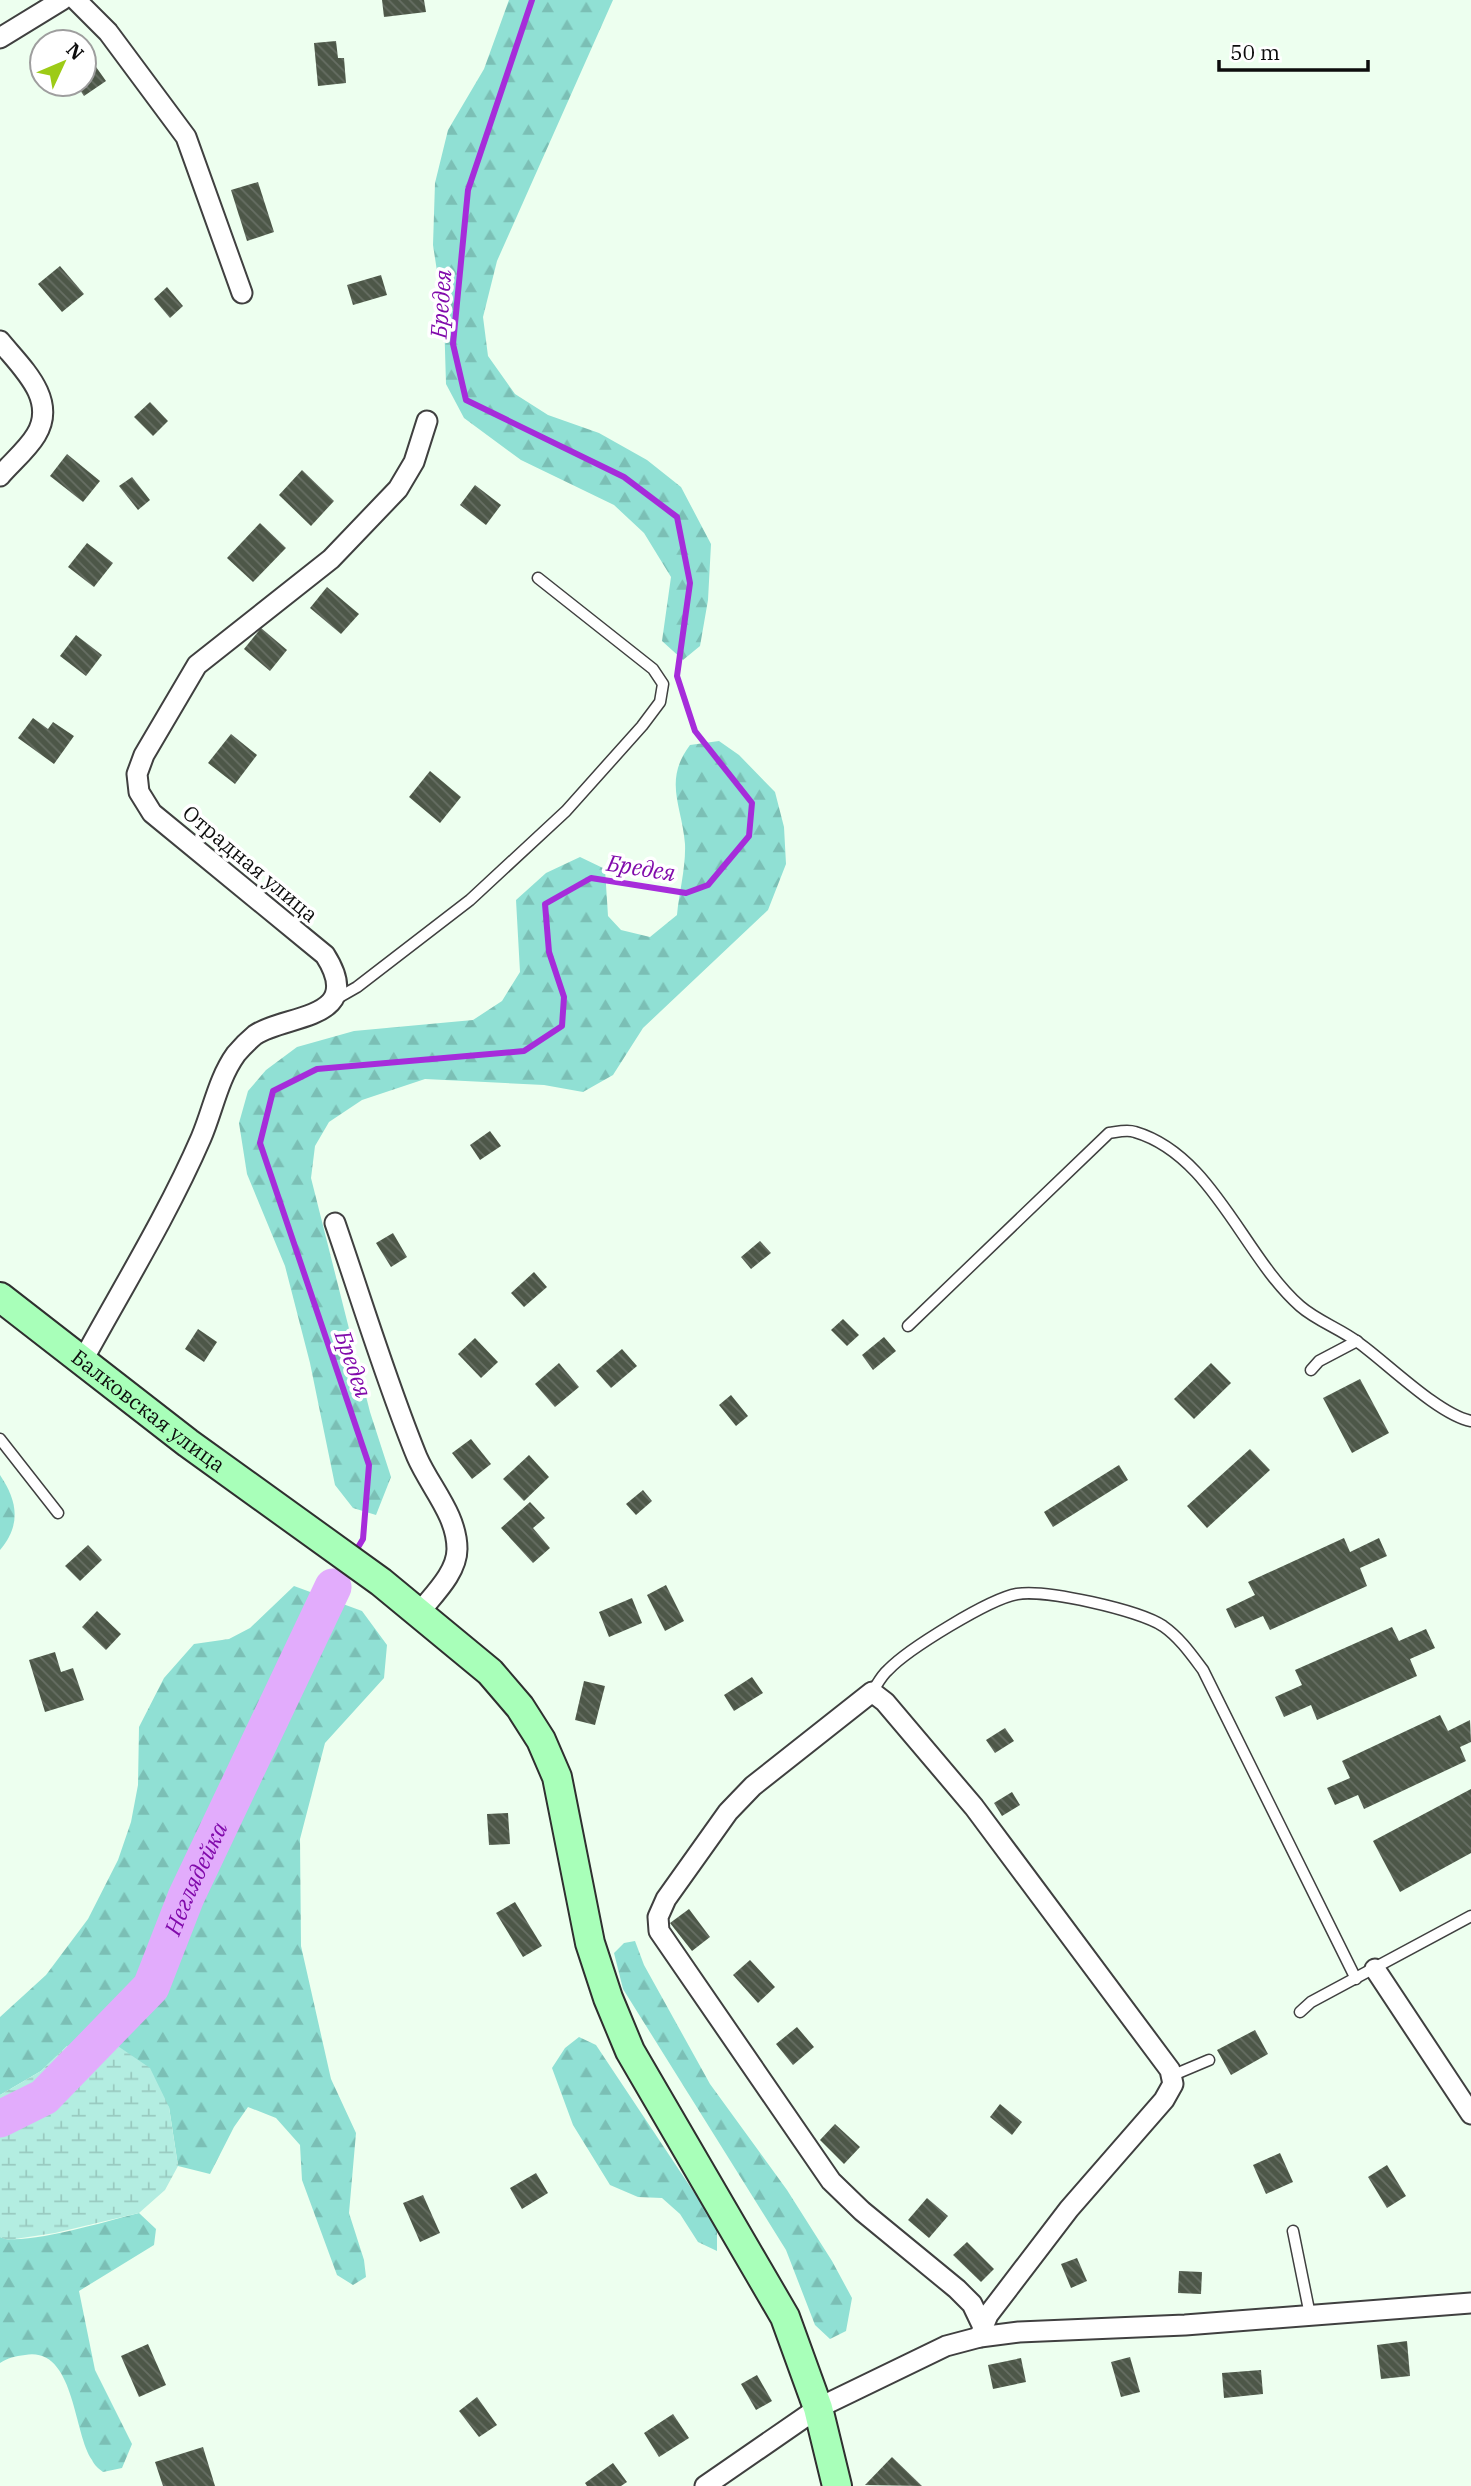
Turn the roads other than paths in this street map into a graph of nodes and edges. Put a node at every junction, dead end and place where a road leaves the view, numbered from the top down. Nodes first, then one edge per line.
1 (62, 0) edge
2 (76, 0) edge
3 (0, 38) edge
4 (242, 293) dead end
5 (0, 341) edge
6 (427, 421) dead end
7 (0, 476) edge
8 (538, 578) dead end
9 (330, 1002) junction
10 (334, 1223) dead end
11 (0, 1297) edge
12 (908, 1326) dead end
13 (1357, 1341) junction
14 (83, 1360) junction
15 (1311, 1370) dead end
16 (1471, 1421) edge
17 (0, 1439) edge
18 (58, 1513) dead end
19 (419, 1613) junction
20 (872, 1692) junction
21 (1471, 1916) edge
22 (1375, 1969) junction
23 (1356, 1979) junction
24 (1300, 2012) dead end
25 (1209, 2060) dead end
26 (1171, 2076) junction
27 (1471, 2114) edge
28 (1293, 2231) dead end
29 (1471, 2303) edge
30 (1310, 2315) junction
31 (982, 2332) junction
32 (818, 2408) junction
33 (705, 2486) edge
34 (838, 2486) edge

1 - 3 street
2 - 4 street
5 - 7 street
6 - 9 street, Отрадная улица
8 - 9 lane
9 - 14 street
10 - 19 street
11 - 14 main road, Балковская улица
12 - 13 lane
13 - 15 lane
13 - 16 lane
14 - 19 main road, Балковская улица
17 - 18 lane
19 - 32 main road, Балковская улица
20 - 23 lane
20 - 26 street
20 - 31 street
21 - 22 lane
22 - 23 lane
22 - 27 street
23 - 24 lane
25 - 26 lane
26 - 31 street
28 - 30 lane
29 - 30 street
30 - 31 street
31 - 32 street
32 - 33 street
32 - 34 main road, Балковская улица

